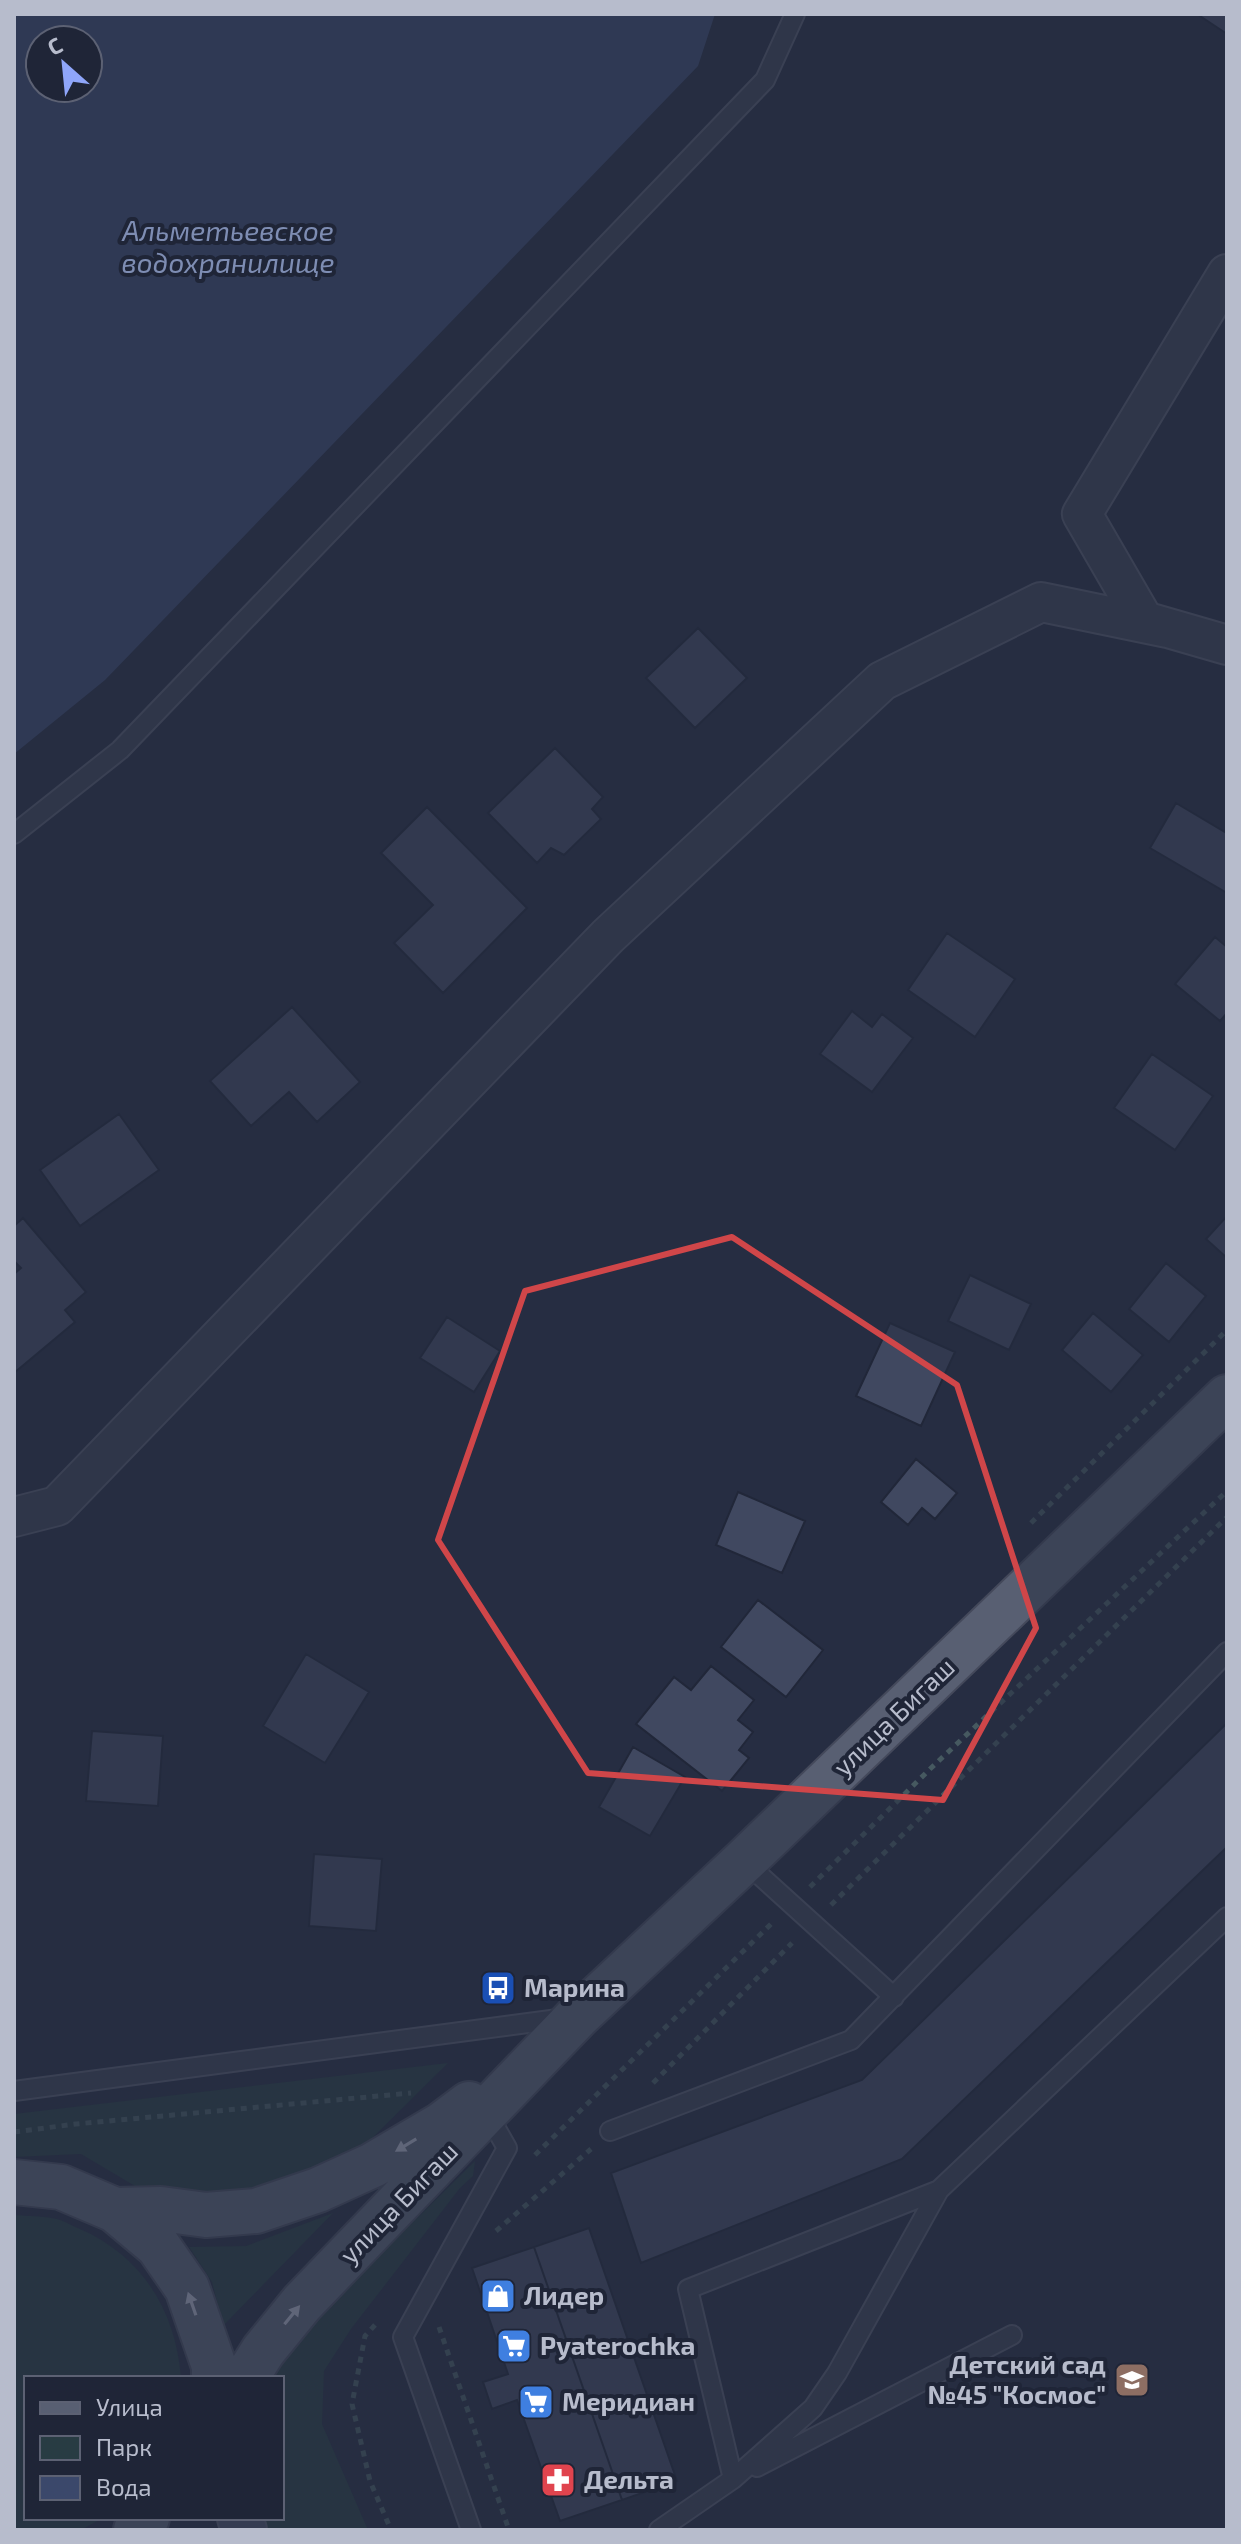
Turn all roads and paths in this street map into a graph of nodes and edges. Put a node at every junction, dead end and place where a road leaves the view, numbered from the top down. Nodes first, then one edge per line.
1 (795, 14) edge
2 (1227, 274) edge
3 (1167, 628) junction
4 (1227, 645) edge
5 (14, 834) edge
6 (1227, 1330) edge
7 (1227, 1397) edge
8 (1227, 1491) edge
9 (14, 1517) edge
10 (1227, 1517) edge
11 (1024, 1530) dead end
12 (1227, 1652) edge
13 (744, 1861) junction
14 (793, 1903) junction
15 (1227, 1917) edge
16 (813, 1923) junction
17 (894, 1997) junction
18 (569, 2026) junction
19 (651, 2086) dead end
20 (14, 2091) edge
21 (421, 2092) dead end
22 (486, 2112) junction
23 (610, 2131) joint
24 (14, 2132) edge
25 (534, 2155) dead end
26 (14, 2182) edge
27 (939, 2190) junction
28 (115, 2210) junction
29 (439, 2271) junction
30 (384, 2314) dead end
31 (1012, 2335) dead end
32 (214, 2376) edge
33 (247, 2376) edge
34 (733, 2479) junction
35 (391, 2530) edge
36 (471, 2530) edge
37 (509, 2530) edge
38 (660, 2530) edge

1 - 5 lane
2 - 3 street
3 - 4 street
3 - 9 street
6 - 11 path
7 - 13 main road, улица Бигаш
8 - 14 path
10 - 16 path
12 - 17 lane
13 - 14 lane
13 - 18 main road, улица Бигаш
14 - 16 lane
14 - 25 path
15 - 27 lane
16 - 17 lane
16 - 19 path
17 - 23 lane
18 - 20 lane
18 - 22 main road, улица Бигаш
18 -> 28 main road, улица Бигаш
21 - 24 path
22 - 29 lane
33 -> 22 main road, улица Бигаш
23 - 29 path
26 - 28 main road
27 - 34 lane
27 - 34 lane
32 -> 28 main road
29 - 36 lane
29 - 37 path
30 - 35 path
31 - 34 lane
34 - 38 lane

